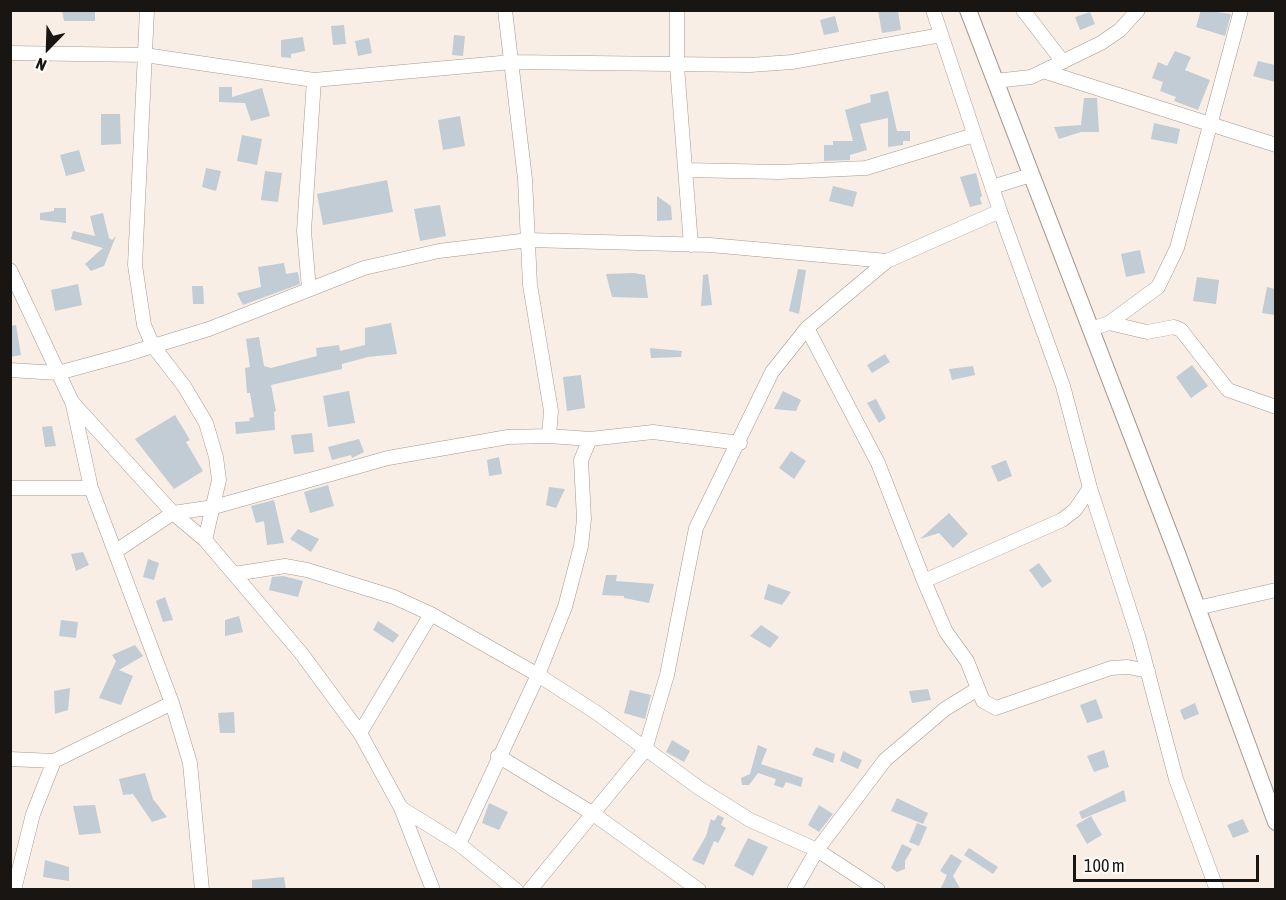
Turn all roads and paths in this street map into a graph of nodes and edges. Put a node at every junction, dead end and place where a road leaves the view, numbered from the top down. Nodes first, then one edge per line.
1 (147, 10) edge
2 (505, 10) edge
3 (677, 10) edge
4 (933, 10) edge
5 (968, 10) edge
6 (1023, 10) edge
7 (1138, 10) edge
8 (1241, 10) edge
9 (941, 35) junction
10 (10, 52) edge
11 (145, 55) junction
12 (512, 62) junction
13 (1063, 62) junction
14 (677, 66) junction
15 (1043, 71) junction
16 (314, 80) junction
17 (995, 81) junction
18 (1210, 125) junction
19 (974, 135) junction
20 (1275, 145) edge
21 (686, 171) junction
22 (1031, 175) junction
23 (992, 187) junction
24 (1000, 211) junction
25 (528, 240) junction
26 (691, 245) junction
27 (887, 261) junction
28 (10, 270) edge
29 (309, 290) junction
30 (1109, 323) junction
31 (807, 328) junction
32 (1091, 329) junction
33 (153, 346) junction
34 (10, 370) edge
35 (58, 373) junction
36 (72, 402) junction
37 (1275, 407) edge
38 (549, 436) junction
39 (590, 439) junction
40 (740, 443) junction
41 (10, 488) edge
42 (91, 488) junction
43 (1090, 488) junction
44 (214, 507) junction
45 (173, 513) junction
46 (205, 540) junction
47 (116, 551) junction
48 (234, 574) junction
49 (924, 581) junction
50 (1275, 590) edge
51 (1197, 608) junction
52 (431, 614) junction
53 (1148, 671) junction
54 (538, 675) junction
55 (976, 690) junction
56 (172, 703) junction
57 (360, 734) junction
58 (645, 750) junction
59 (498, 756) junction
60 (10, 759) edge
61 (54, 761) junction
62 (401, 807) junction
63 (592, 813) junction
64 (1275, 822) edge
65 (459, 844) junction
66 (817, 850) junction
67 (14, 890) edge
68 (202, 890) edge
69 (433, 890) edge
70 (516, 890) edge
71 (530, 890) edge
72 (699, 890) edge
73 (794, 890) edge
74 (878, 890) edge
75 (1217, 890) edge

1 - 11 street
2 - 12 street
3 - 14 street
4 - 9 street
5 - 17 street
6 - 13 street
7 - 13 street
8 - 18 street
9 - 14 street
9 - 19 street
10 - 11 street
11 - 16 street
11 - 33 street
12 - 14 street
12 - 16 street
12 - 25 street
13 - 15 street
14 - 21 street
15 - 17 street
15 - 18 street
16 - 29 street
17 - 22 street
18 - 20 street
18 - 30 street
19 - 21 street
19 - 23 street
21 - 26 street
22 - 23 street
22 - 32 street
23 - 24 street
24 - 27 street
24 - 43 street
25 - 26 street
25 - 29 street
25 - 38 street
26 - 27 street
27 - 31 street
28 - 35 street
29 - 33 street
30 - 32 street
30 - 37 street
31 - 40 street
31 - 49 street
32 - 51 street
33 - 35 street
33 - 44 street
34 - 35 street
35 - 36 street
36 - 42 street
36 - 45 street
38 - 39 street
38 - 44 street
39 - 40 street
39 - 54 street
40 - 58 street
41 - 42 street
42 - 47 street
43 - 49 street
43 - 53 street
44 - 45 street
44 - 46 street
45 - 46 street
45 - 47 street
46 - 48 street
47 - 56 street
48 - 52 street
48 - 57 street
49 - 55 street
50 - 51 street
51 - 64 street
52 - 54 street
52 - 57 street
53 - 55 street
53 - 75 street
54 - 58 street
54 - 59 street
55 - 66 street
56 - 61 street
56 - 68 street
57 - 62 street
58 - 63 street
58 - 66 street
59 - 63 street
59 - 65 street
60 - 61 street
61 - 67 street
62 - 65 street
62 - 69 street
63 - 71 street
63 - 72 street
65 - 70 street
66 - 73 street
66 - 74 street

